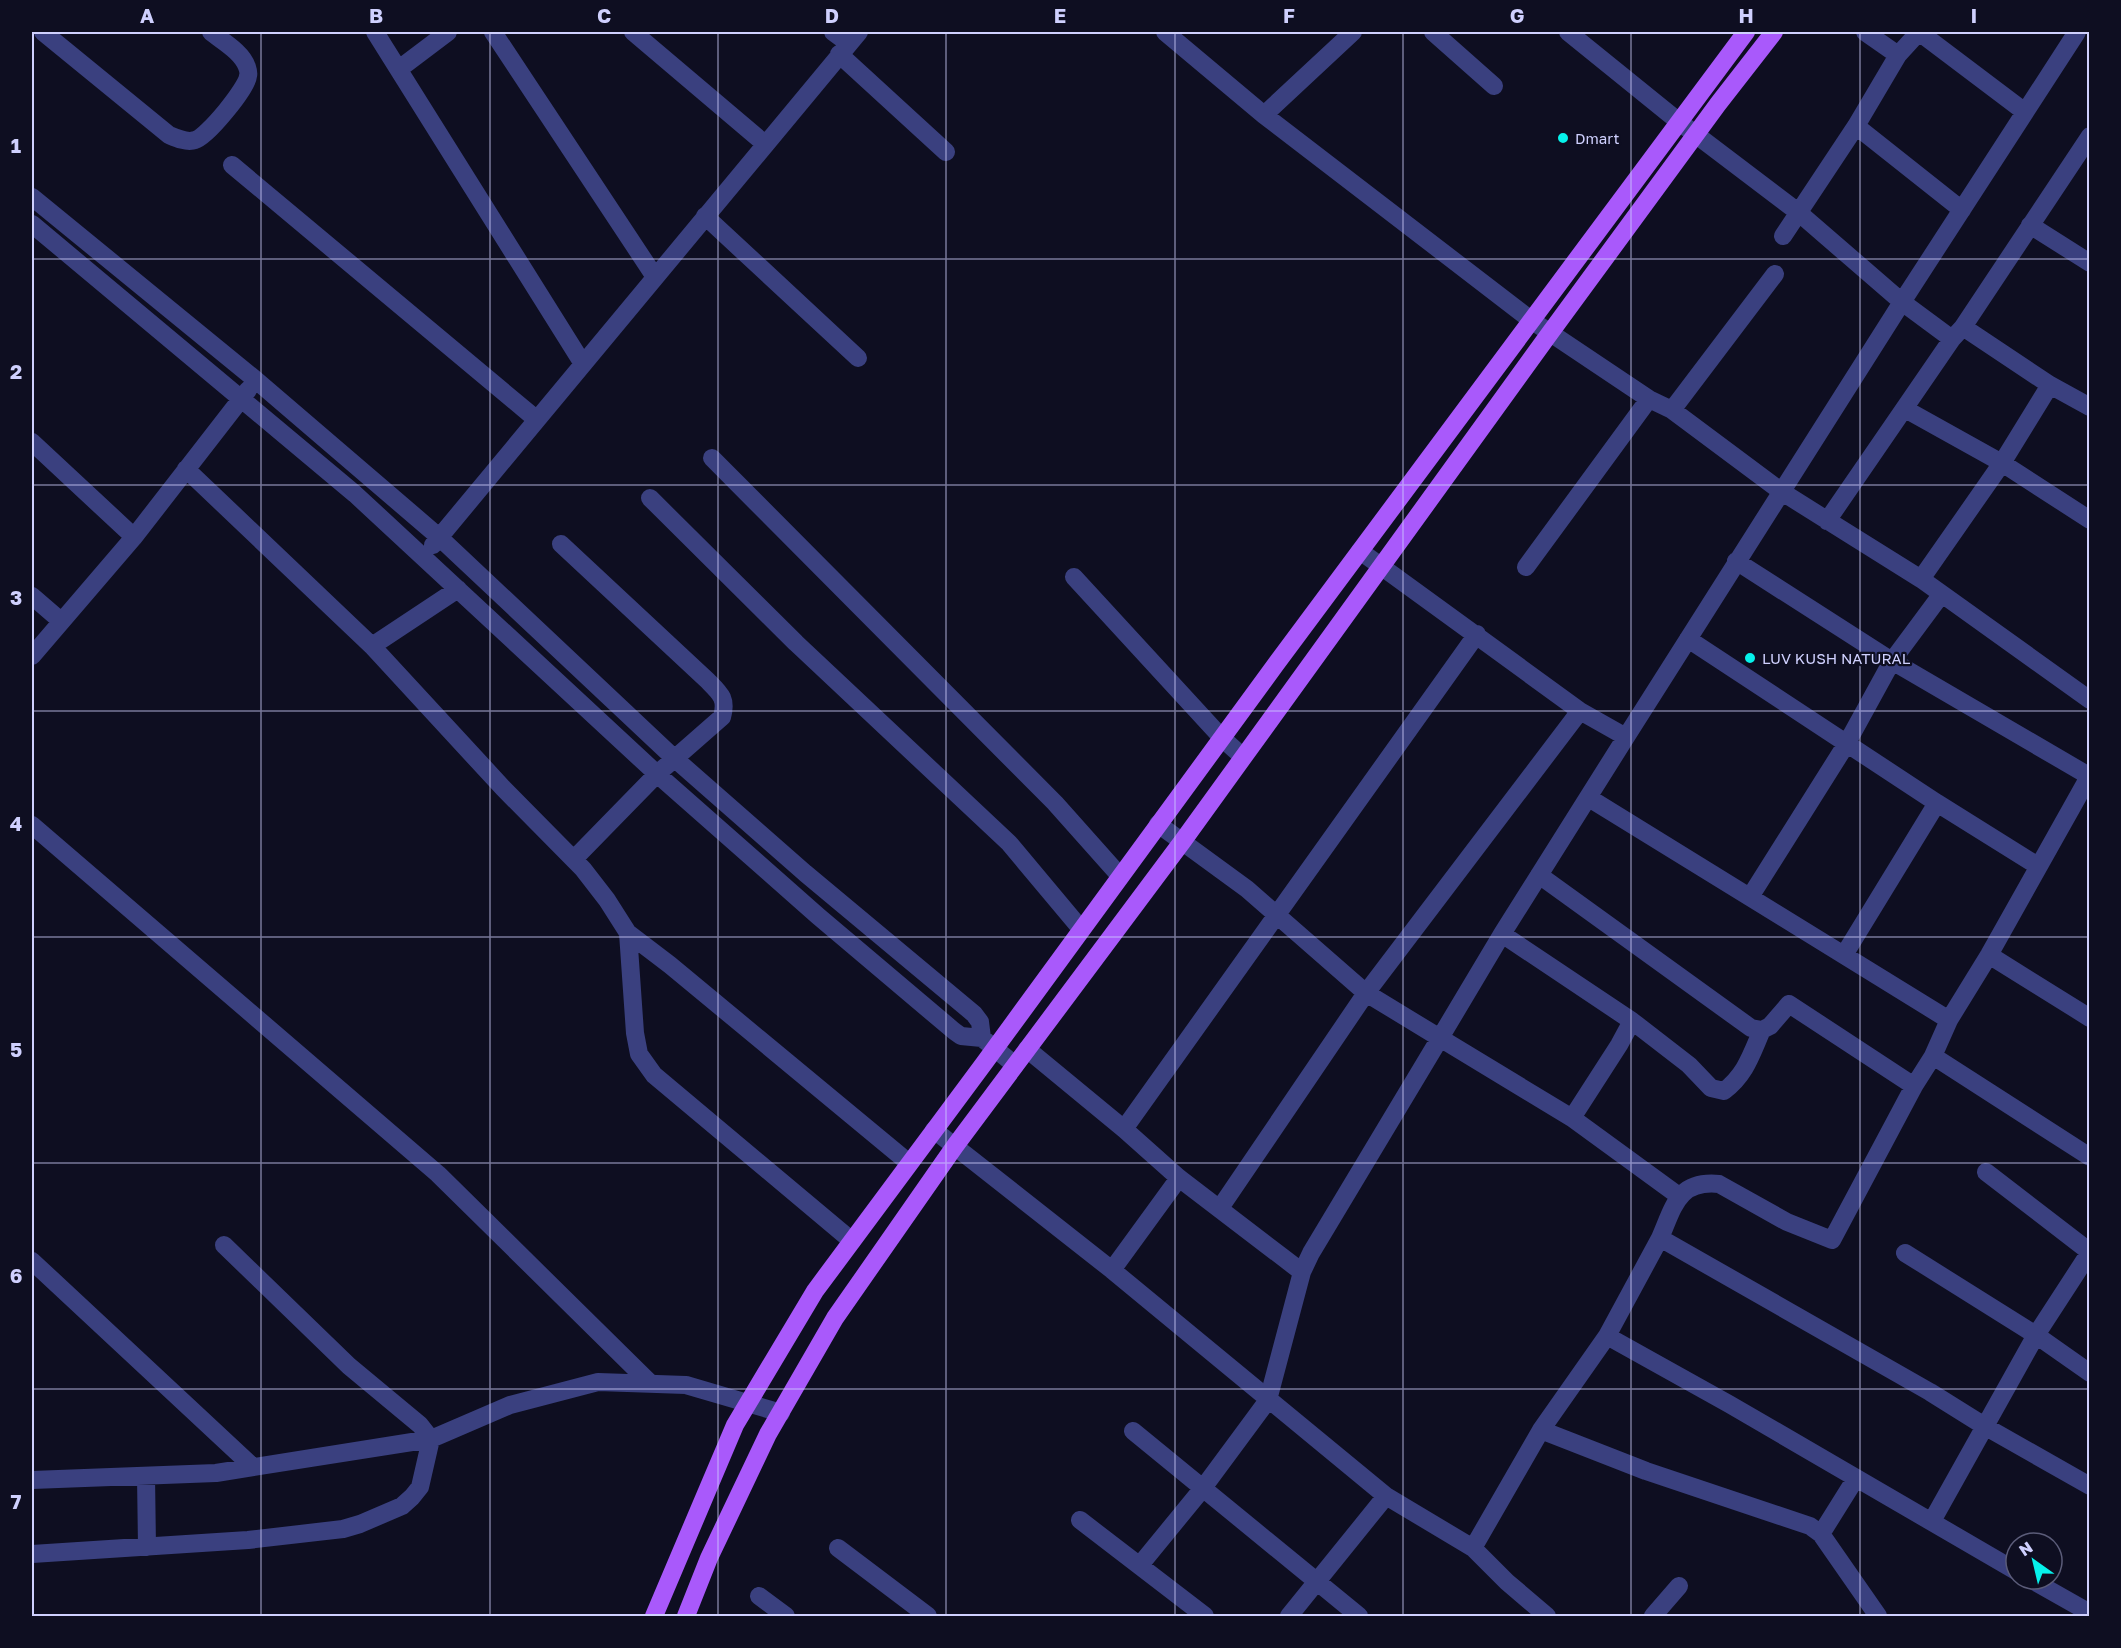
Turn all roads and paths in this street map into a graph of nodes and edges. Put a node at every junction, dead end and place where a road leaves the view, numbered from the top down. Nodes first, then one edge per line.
1 (43, 32) edge
2 (210, 32) edge
3 (375, 32) edge
4 (448, 32) edge
5 (493, 32) edge
6 (633, 32) edge
7 (833, 32) edge
8 (1165, 32) edge
9 (1433, 32) edge
10 (1568, 32) edge
11 (1746, 32) edge
12 (1774, 32) edge
13 (1865, 32) edge
14 (1919, 32) edge
15 (2075, 32) edge
16 (1345, 34) edge
17 (849, 43) edge
18 (1898, 55) junction
19 (399, 69) junction
20 (1494, 86) dead end
21 (2025, 112) junction
22 (1264, 115) junction
23 (1678, 121) junction
24 (1856, 126) junction
25 (1696, 135) junction
26 (2090, 136) edge
27 (765, 144) junction
28 (946, 152) dead end
29 (232, 165) dead end
30 (32, 197) edge
31 (1962, 210) junction
32 (1798, 212) junction
33 (705, 216) junction
34 (32, 224) edge
35 (2030, 225) junction
36 (1783, 236) dead end
37 (2090, 263) edge
38 (1775, 274) dead end
39 (655, 277) junction
40 (1902, 302) junction
41 (1531, 320) junction
42 (1550, 333) junction
43 (1957, 333) junction
44 (858, 358) dead end
45 (584, 364) junction
46 (255, 380) junction
47 (2050, 385) junction
48 (241, 399) junction
49 (1649, 399) junction
50 (2090, 407) edge
51 (1672, 410) junction
52 (1905, 410) junction
53 (536, 419) junction
54 (32, 442) edge
55 (712, 458) dead end
56 (2002, 463) junction
57 (186, 469) junction
58 (1782, 492) junction
59 (650, 498) dead end
60 (2090, 520) edge
61 (1827, 521) junction
62 (134, 537) junction
63 (439, 537) junction
64 (561, 544) dead end
65 (1360, 551) junction
66 (423, 557) junction
67 (1736, 561) junction
68 (1381, 566) junction
69 (1526, 567) dead end
70 (1074, 577) dead end
71 (1921, 579) junction
72 (458, 589) junction
73 (1941, 595) junction
74 (32, 596) edge
75 (61, 621) junction
76 (1477, 634) junction
77 (1688, 639) junction
78 (372, 646) junction
79 (32, 656) edge
80 (1892, 660) junction
81 (2090, 700) edge
82 (1580, 711) junction
83 (1626, 737) junction
84 (1222, 738) junction
85 (1847, 743) junction
86 (1243, 757) junction
87 (674, 758) junction
88 (657, 774) junction
89 (2089, 776) edge
90 (1589, 798) junction
91 (1937, 803) junction
92 (1158, 824) junction
93 (32, 825) edge
94 (1182, 842) junction
95 (574, 860) junction
96 (2038, 866) junction
97 (1539, 875) junction
98 (1120, 876) junction
99 (1750, 897) junction
100 (1275, 915) junction
101 (1081, 929) junction
102 (628, 933) junction
103 (1502, 934) junction
104 (1844, 955) junction
105 (1989, 955) junction
106 (1366, 993) junction
107 (2090, 1018) edge
108 (1949, 1020) junction
109 (1632, 1021) junction
110 (1762, 1030) junction
111 (1440, 1038) junction
112 (989, 1043) junction
113 (1027, 1049) junction
114 (1933, 1056) junction
115 (1015, 1065) junction
116 (1914, 1086) junction
117 (1572, 1118) junction
118 (1124, 1129) junction
119 (934, 1130) junction
120 (955, 1146) junction
121 (2090, 1157) edge
122 (909, 1163) junction
123 (1986, 1172) dead end
124 (1179, 1178) junction
125 (1679, 1196) junction
126 (1220, 1208) junction
127 (1660, 1238) junction
128 (852, 1241) junction
129 (224, 1245) dead end
130 (2089, 1252) edge
131 (1905, 1253) dead end
132 (32, 1262) edge
133 (1112, 1270) junction
134 (1302, 1272) junction
135 (2036, 1335) junction
136 (1607, 1336) junction
137 (2090, 1373) edge
138 (650, 1383) junction
139 (1268, 1400) junction
140 (748, 1403) junction
141 (781, 1413) junction
142 (1986, 1427) junction
143 (1541, 1430) junction
144 (1133, 1431) dead end
145 (431, 1439) junction
146 (253, 1467) junction
147 (146, 1476) junction
148 (1857, 1478) junction
149 (32, 1480) edge
150 (2090, 1486) edge
151 (1203, 1488) junction
152 (1386, 1496) junction
153 (1080, 1520) dead end
154 (1932, 1521) junction
155 (1821, 1534) junction
156 (147, 1547) junction
157 (837, 1548) dead end
158 (1473, 1548) junction
159 (32, 1554) edge
160 (2004, 1564) edge
161 (1140, 1565) junction
162 (1316, 1581) junction
163 (1679, 1586) dead end
164 (2051, 1591) edge
165 (759, 1596) dead end
166 (2090, 1613) edge
167 (654, 1617) edge
168 (686, 1617) edge
169 (786, 1617) edge
170 (928, 1617) edge
171 (1205, 1617) edge
172 (1289, 1617) edge
173 (1359, 1617) edge
174 (1546, 1617) edge
175 (1653, 1617) edge
176 (1878, 1617) edge

1 - 2 street
3 - 19 street
4 - 19 street
5 - 39 street
6 - 27 street
7 - 17 street
8 - 22 street
9 - 20 street
10 - 23 street
11 - 23 main road
12 - 25 main road
13 - 18 street
14 - 18 street
14 - 21 street
15 - 21 street
16 - 22 street
17 - 27 street
17 - 28 street
18 - 24 street
19 - 45 street
21 - 31 street
22 - 41 street
23 - 25 street
23 - 41 main road
24 - 31 street
24 - 32 street
25 - 32 street
25 - 42 main road
26 - 35 street
27 - 33 street
29 - 53 street
30 - 46 street
31 - 40 street
32 - 36 street
32 - 40 street
33 - 39 street
33 - 44 street
34 - 48 street
35 - 37 street
35 - 43 street
38 - 51 street
39 - 45 street
40 - 43 street
40 - 58 street
41 - 42 street
41 - 65 main road
42 - 49 street
42 - 68 main road
43 - 47 street
43 - 52 street
45 - 53 street
46 - 48 street
46 - 63 street
47 - 50 street
47 - 56 street
48 - 57 street
48 - 66 street
49 - 51 street
49 - 69 street
51 - 58 street
52 - 56 street
52 - 61 street
53 - 63 street
54 - 62 street
55 - 98 street
56 - 60 street
56 - 71 street
57 - 62 street
57 - 78 street
58 - 61 street
58 - 67 street
59 - 101 street
61 - 71 street
62 - 75 street
63 - 66 street
63 - 87 street
64 - 87 street
65 - 68 street
65 - 84 main road
66 - 72 street
67 - 77 street
67 - 80 street
68 - 76 street
68 - 86 main road
70 - 84 street
71 - 73 street
72 - 78 street
72 - 88 street
73 - 80 street
73 - 81 street
74 - 75 street
75 - 79 street
76 - 82 street
76 - 100 street
77 - 83 street
77 - 85 street
78 - 95 street
80 - 85 street
80 - 89 street
82 - 83 street
82 - 106 street
83 - 90 street
84 - 86 street
84 - 92 main road
85 - 91 street
85 - 99 street
86 - 94 main road
87 - 88 street
87 - 112 street
88 - 95 street
88 - 112 street
89 - 96 street
90 - 97 street
90 - 99 street
91 - 96 street
91 - 104 street
92 - 94 street
92 - 98 main road
93 - 138 street
94 - 100 street
94 - 113 main road
95 - 102 street
96 - 105 street
97 - 103 street
97 - 110 street
98 - 101 main road
99 - 104 street
100 - 106 street
100 - 118 street
101 - 112 main road
102 - 122 street
102 - 128 street
103 - 109 street
103 - 111 street
104 - 108 street
105 - 107 street
105 - 108 street
106 - 111 street
106 - 126 street
108 - 114 street
109 - 110 street
109 - 117 street
110 - 116 street
111 - 117 street
111 - 134 street
112 - 115 street
112 - 119 main road
113 - 115 main road
113 - 118 street
114 - 116 street
114 - 121 street
115 - 120 main road
116 - 125 street
117 - 125 street
118 - 124 street
119 - 120 street
119 - 122 main road
120 - 133 street
120 - 141 main road
122 - 128 main road
123 - 130 street
124 - 126 street
124 - 133 street
125 - 127 street
126 - 134 street
127 - 136 street
127 - 142 street
128 - 140 main road
129 - 145 street
130 - 135 street
131 - 135 street
132 - 146 street
133 - 139 street
134 - 139 street
135 - 137 street
135 - 142 street
136 - 143 street
136 - 148 street
138 - 140 street
138 - 145 street
139 - 151 street
139 - 152 street
140 - 141 street
140 - 167 main road
141 - 168 main road
142 - 150 street
142 - 154 street
143 - 155 street
143 - 158 street
144 - 151 street
145 - 146 street
145 - 156 street
146 - 147 street
147 - 149 street
147 - 156 street
148 - 154 street
148 - 155 street
151 - 161 street
151 - 162 street
152 - 158 street
152 - 162 street
153 - 161 street
154 - 160 street
155 - 176 street
156 - 159 street
157 - 170 street
158 - 174 street
161 - 171 street
162 - 172 street
162 - 173 street
163 - 175 street
164 - 166 street
165 - 169 street

